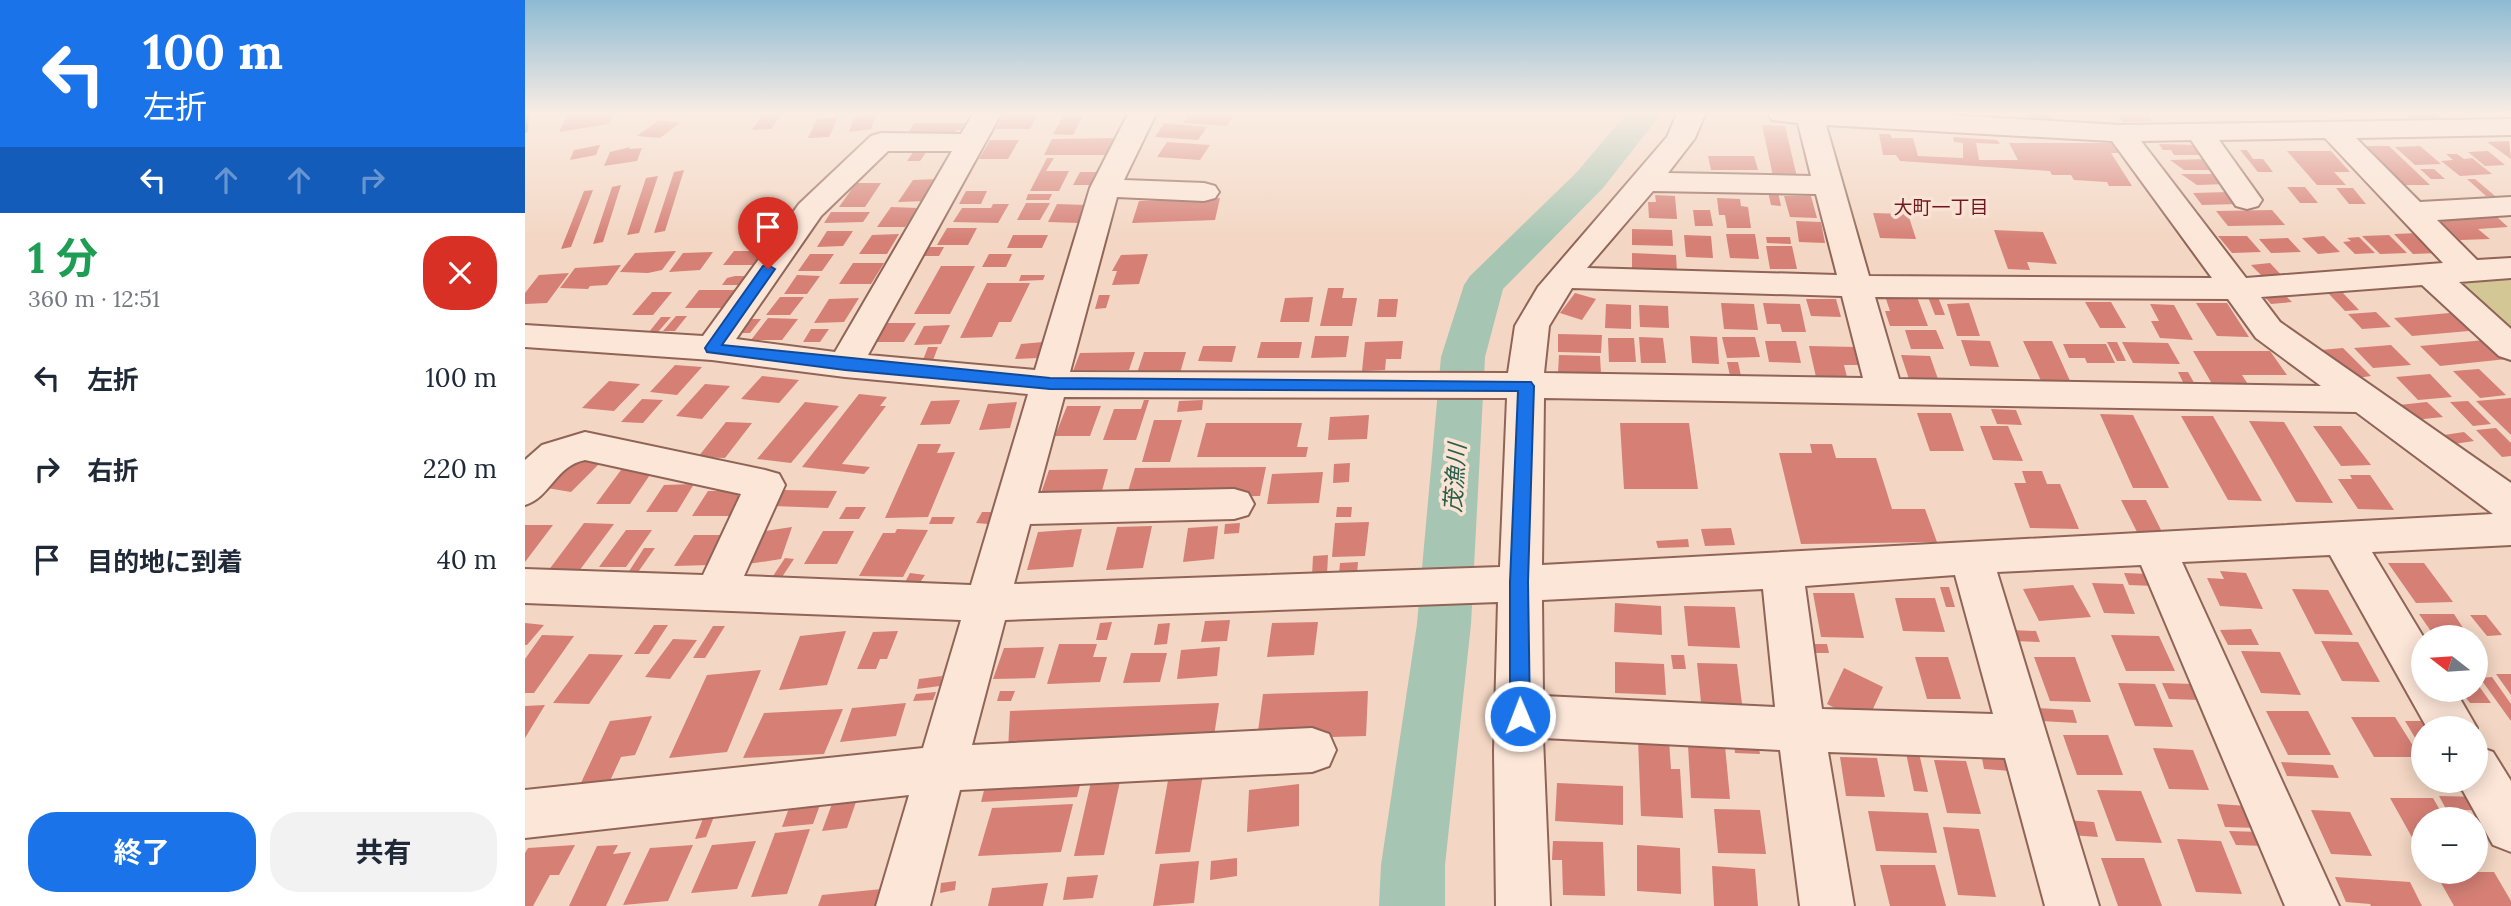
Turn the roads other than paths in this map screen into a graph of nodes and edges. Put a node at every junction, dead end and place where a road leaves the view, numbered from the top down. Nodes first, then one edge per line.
1 (860, 156) edge
2 (963, 156) edge
3 (1121, 156) edge
4 (1666, 156) edge
5 (1815, 156) edge
6 (2137, 156) edge
7 (2227, 156) edge
8 (2359, 156) edge
9 (1647, 182) junction
10 (1826, 185) junction
11 (1105, 188) junction
12 (1203, 192) dead end
13 (2247, 200) dead end
14 (2511, 206) edge
15 (2414, 212) junction
16 (2511, 268) edge
17 (2468, 270) junction
18 (2430, 274) junction
19 (1563, 278) junction
20 (1857, 286) junction
21 (2234, 289) junction
22 (525, 336) edge
23 (712, 348) junction
24 (2511, 348) edge
25 (845, 365) junction
26 (1050, 384) junction
27 (1514, 386) junction
28 (1885, 393) junction
29 (2362, 399) junction
30 (525, 490) edge
31 (1234, 504) dead end
32 (1014, 509) junction
33 (2506, 529) edge
34 (2342, 540) junction
35 (2155, 549) junction
36 (1971, 557) junction
37 (1782, 571) junction
38 (1501, 583) junction
39 (525, 586) edge
40 (715, 594) junction
41 (986, 603) junction
42 (2411, 657) edge
43 (1520, 716) junction
44 (1801, 730) junction
45 (2024, 737) junction
46 (1312, 750) dead end
47 (939, 769) junction
48 (2488, 789) edge
49 (525, 814) edge
50 (2511, 828) edge
51 (903, 906) edge
52 (1523, 906) edge
53 (1826, 906) edge
54 (2072, 906) edge
55 (2312, 906) edge

1 - 23 street
2 - 25 street
3 - 11 street
4 - 9 street
5 - 10 street
6 - 21 street
7 - 13 street
8 - 15 street
9 - 10 street
9 - 19 street
10 - 20 street
11 - 12 street
11 - 26 street
14 - 15 street
15 - 17 street
16 - 17 street
17 - 18 street
18 - 21 street
18 - 24 street
19 - 20 street
19 - 27 street
20 - 21 street
20 - 28 street
21 - 29 street
22 - 23 street
23 - 25 street
25 - 26 street
26 - 27 street
26 - 32 street
27 - 28 street
27 - 38 street
28 - 29 street
29 - 33 street
30 - 40 street
31 - 32 street
32 - 41 street
33 - 34 street
34 - 35 street
34 - 42 street
35 - 36 street
35 - 55 street
36 - 37 street
36 - 45 street
37 - 38 street
37 - 44 street
38 - 41 street
38 - 43 street
39 - 40 street
40 - 41 street
41 - 47 street
43 - 44 street
43 - 52 street
44 - 45 street
44 - 53 street
45 - 54 street
46 - 47 street
47 - 49 street
47 - 51 street
48 - 50 street

